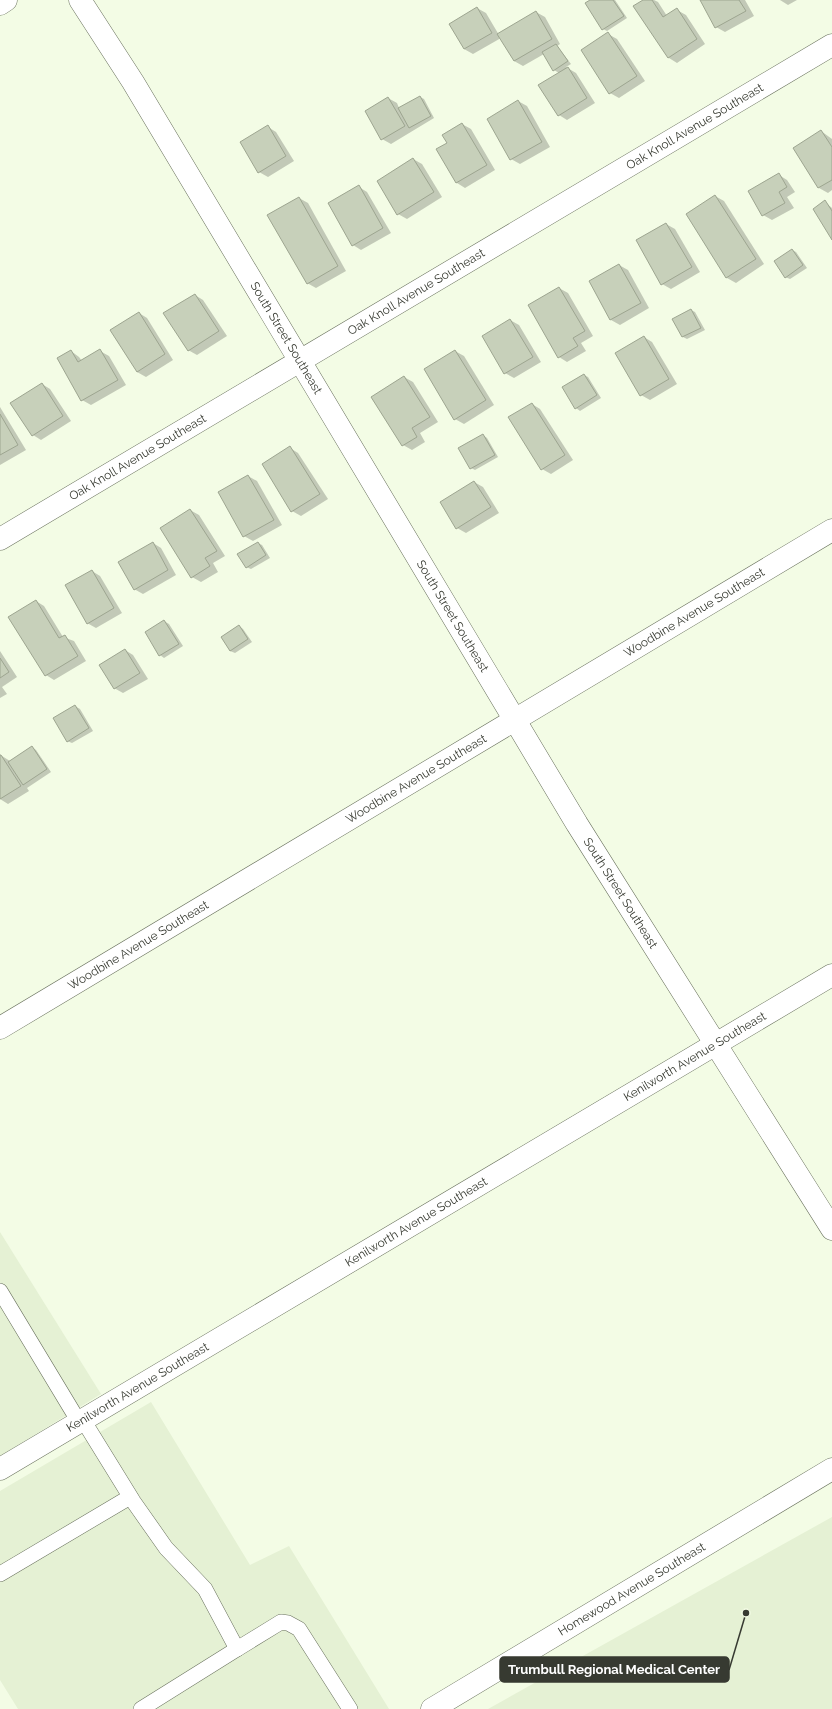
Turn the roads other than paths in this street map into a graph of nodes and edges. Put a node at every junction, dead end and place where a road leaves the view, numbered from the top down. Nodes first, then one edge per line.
1 (6, 0) edge
2 (80, 0) edge
3 (0, 4) edge
4 (832, 45) edge
5 (300, 362) junction
6 (832, 530) edge
7 (0, 539) edge
8 (515, 720) junction
9 (832, 975) edge
10 (0, 1028) edge
11 (715, 1045) junction
12 (832, 1228) edge
13 (0, 1291) edge
14 (82, 1421) junction
15 (0, 1469) edge
16 (832, 1469) edge
17 (130, 1497) junction
18 (0, 1574) edge
19 (237, 1649) junction
20 (141, 1709) edge
21 (350, 1709) edge
22 (432, 1709) edge

1 - 3 street
2 - 5 street, South Street Southeast
4 - 5 street, Oak Knoll Avenue Southeast
5 - 7 street, Oak Knoll Avenue Southeast
5 - 8 street, South Street Southeast
6 - 8 street, Woodbine Avenue Southeast
8 - 10 street, Woodbine Avenue Southeast
8 - 11 street, South Street Southeast
9 - 11 street, Kenilworth Avenue Southeast
11 - 12 street, South Street Southeast
11 - 14 street, Kenilworth Avenue Southeast
13 - 14 lane
14 - 15 street, Kenilworth Avenue Southeast
14 - 17 lane
16 - 22 street, Homewood Avenue Southeast
17 - 18 lane
17 - 19 lane
19 - 20 lane
19 - 21 lane

